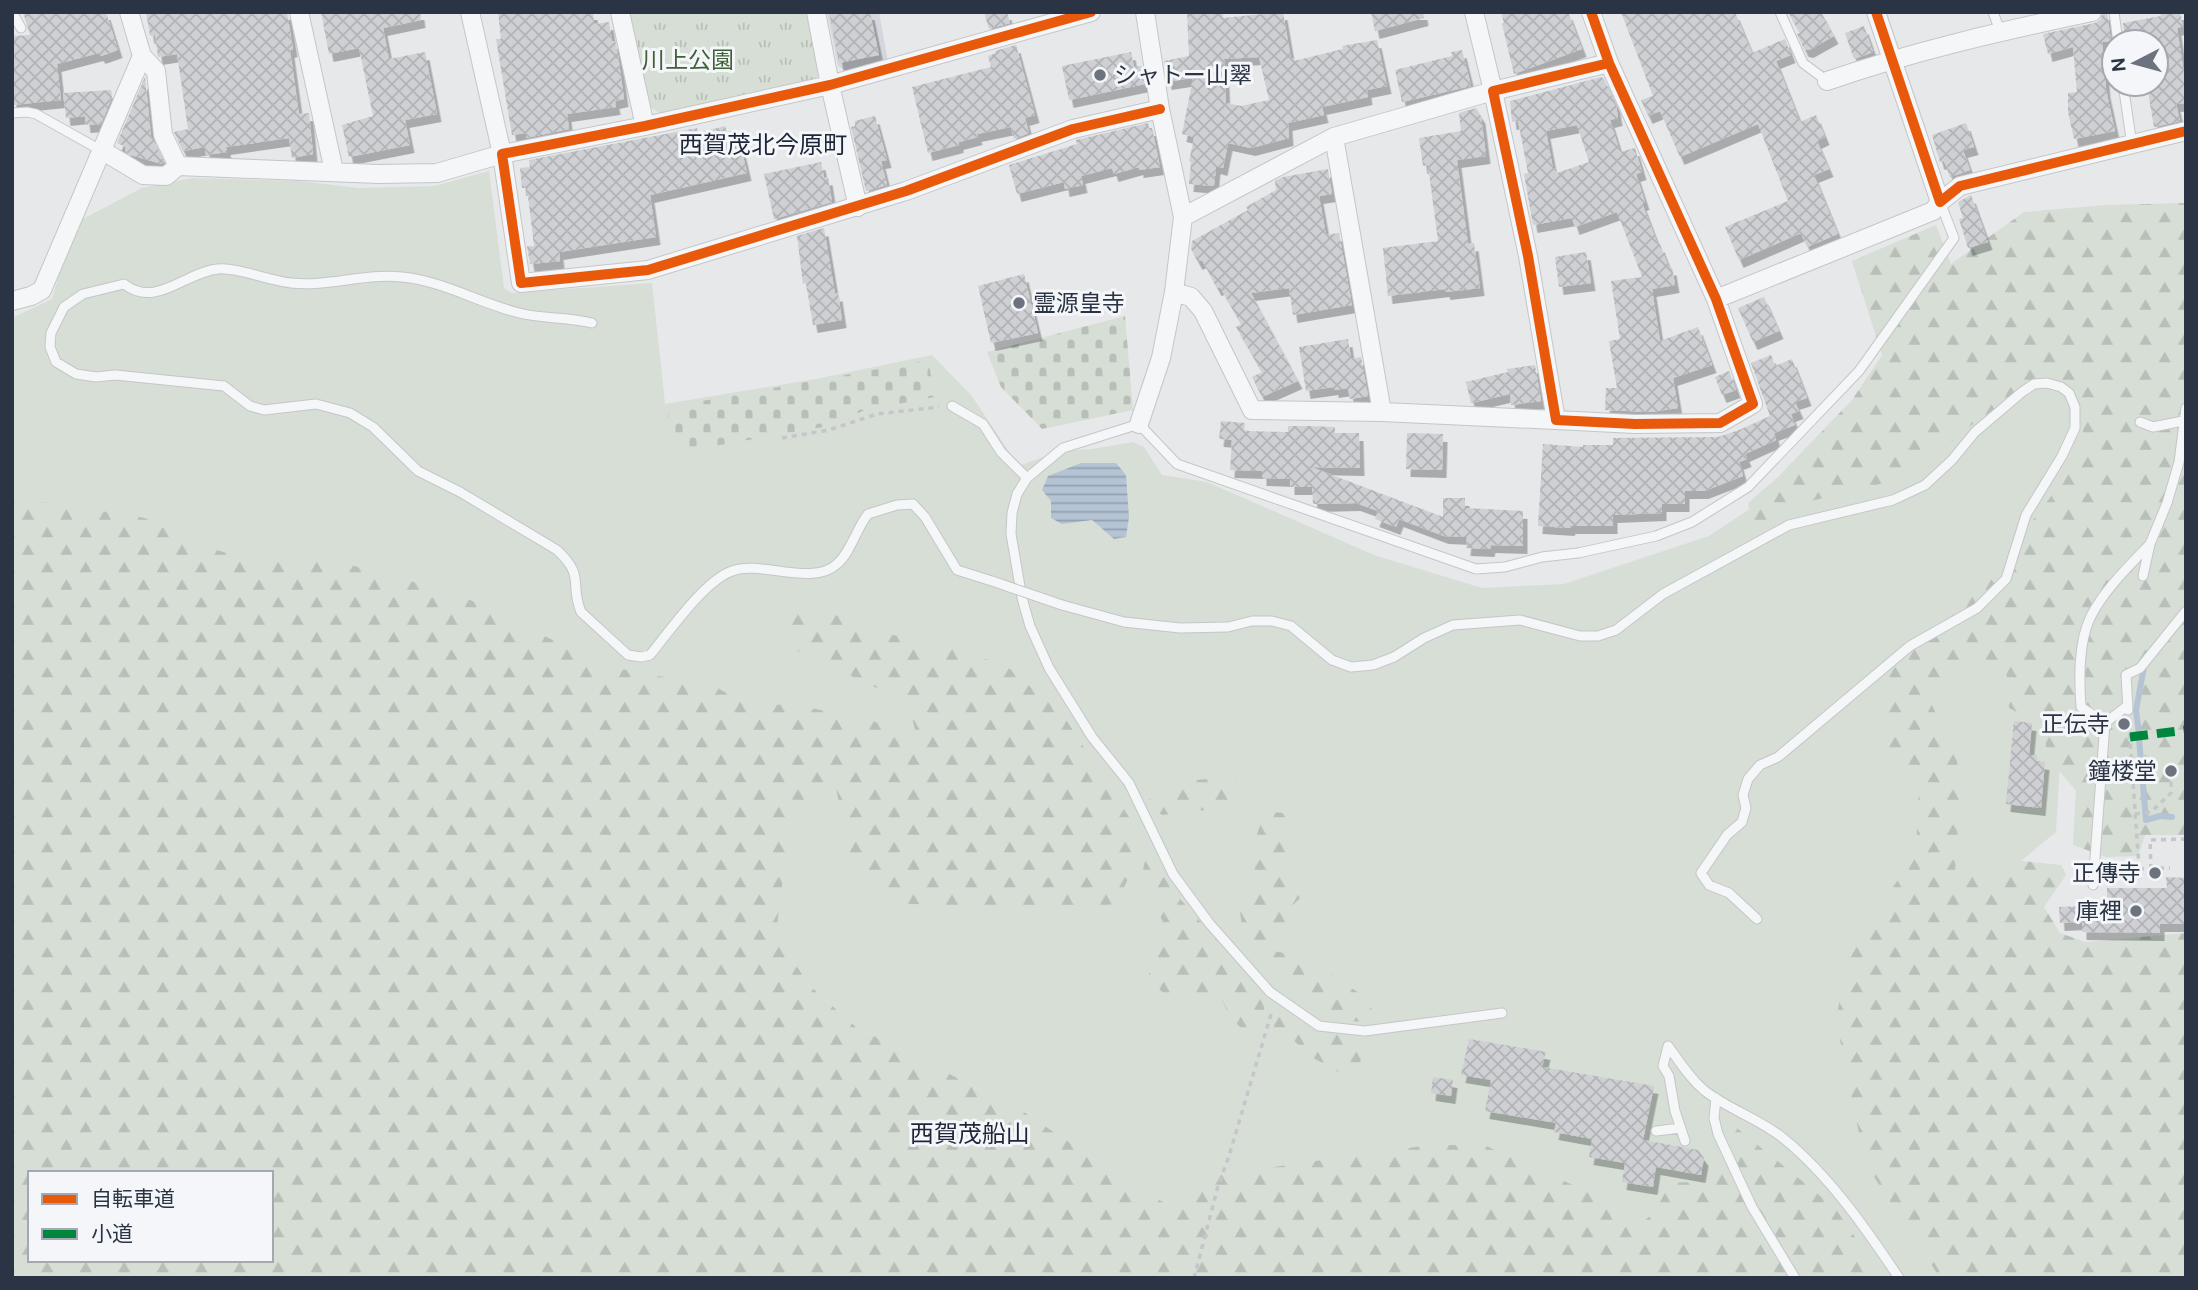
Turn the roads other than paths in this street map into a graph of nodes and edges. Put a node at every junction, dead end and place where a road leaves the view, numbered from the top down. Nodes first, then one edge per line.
1 (129, 12) edge
2 (299, 12) edge
3 (470, 12) edge
4 (620, 12) edge
5 (816, 12) edge
6 (1091, 12) edge
7 (1145, 12) edge
8 (1474, 12) edge
9 (1591, 12) edge
10 (1780, 12) edge
11 (1875, 12) edge
12 (1993, 12) edge
13 (2092, 12) edge
14 (2000, 31) junction
15 (142, 57) junction
16 (1891, 59) junction
17 (1609, 63) junction
18 (1827, 81) joint
19 (830, 85) junction
20 (1493, 91) junction
21 (2125, 98) edge
22 (1160, 108) junction
23 (12, 113) edge
24 (645, 126) junction
25 (2186, 131) edge
26 (1334, 137) junction
27 (2132, 145) junction
28 (103, 151) junction
29 (502, 154) junction
30 (178, 166) junction
31 (334, 171) junction
32 (1940, 202) junction
33 (858, 207) junction
34 (1183, 217) junction
35 (1174, 292) junction
36 (1716, 299) junction
37 (12, 301) edge
38 (592, 323) dead end
39 (952, 406) road end
40 (2186, 408) edge
41 (1382, 412) junction
42 (1556, 420) junction
43 (2183, 421) junction
44 (2140, 422) dead end
45 (1139, 424) junction
46 (1027, 478) junction
47 (2150, 544) junction
48 (2143, 576) dead end
49 (2186, 611) edge
50 (2105, 723) junction
51 (2093, 885) dead end
52 (1757, 919) dead end
53 (1502, 1013) dead end
54 (1716, 1098) junction
55 (1681, 1129) junction
56 (1656, 1131) dead end
57 (1685, 1141) dead end
58 (1794, 1278) edge
59 (1899, 1278) edge

1 - 15 street
2 - 31 street
3 - 29 street
4 - 24 street
5 - 19 street
6 - 19 street
7 - 22 street
8 - 20 street
9 - 17 street
10 - 18 lane
11 - 16 street
12 - 14 lane
13 - 14 street
14 - 16 street
15 - 28 street
15 - 30 street
16 - 18 street
16 - 32 street
17 - 20 street
17 - 36 street
19 - 24 street
19 - 33 street
20 - 26 street
20 - 42 street
21 - 27 lane
22 - 33 street
22 - 34 street
23 - 28 lane
24 - 29 street
25 - 27 street
26 - 34 street
26 - 41 street
27 - 32 street
28 - 30 street
28 - 37 street
29 - 31 street
29 - 33 street
30 - 31 street
32 - 36 street
32 - 45 lane
34 - 35 street
35 - 41 street
35 - 45 street
36 - 42 street
38 - 52 lane, bridge
39 - 46 lane
40 - 43 lane
41 - 42 street
43 - 44 lane
43 - 47 lane
45 - 46 lane
46 - 53 lane
47 - 48 lane
47 - 50 lane
49 - 50 lane
50 - 51 lane
54 - 55 lane
54 - 58 lane
54 - 59 lane
55 - 56 lane
55 - 57 lane

